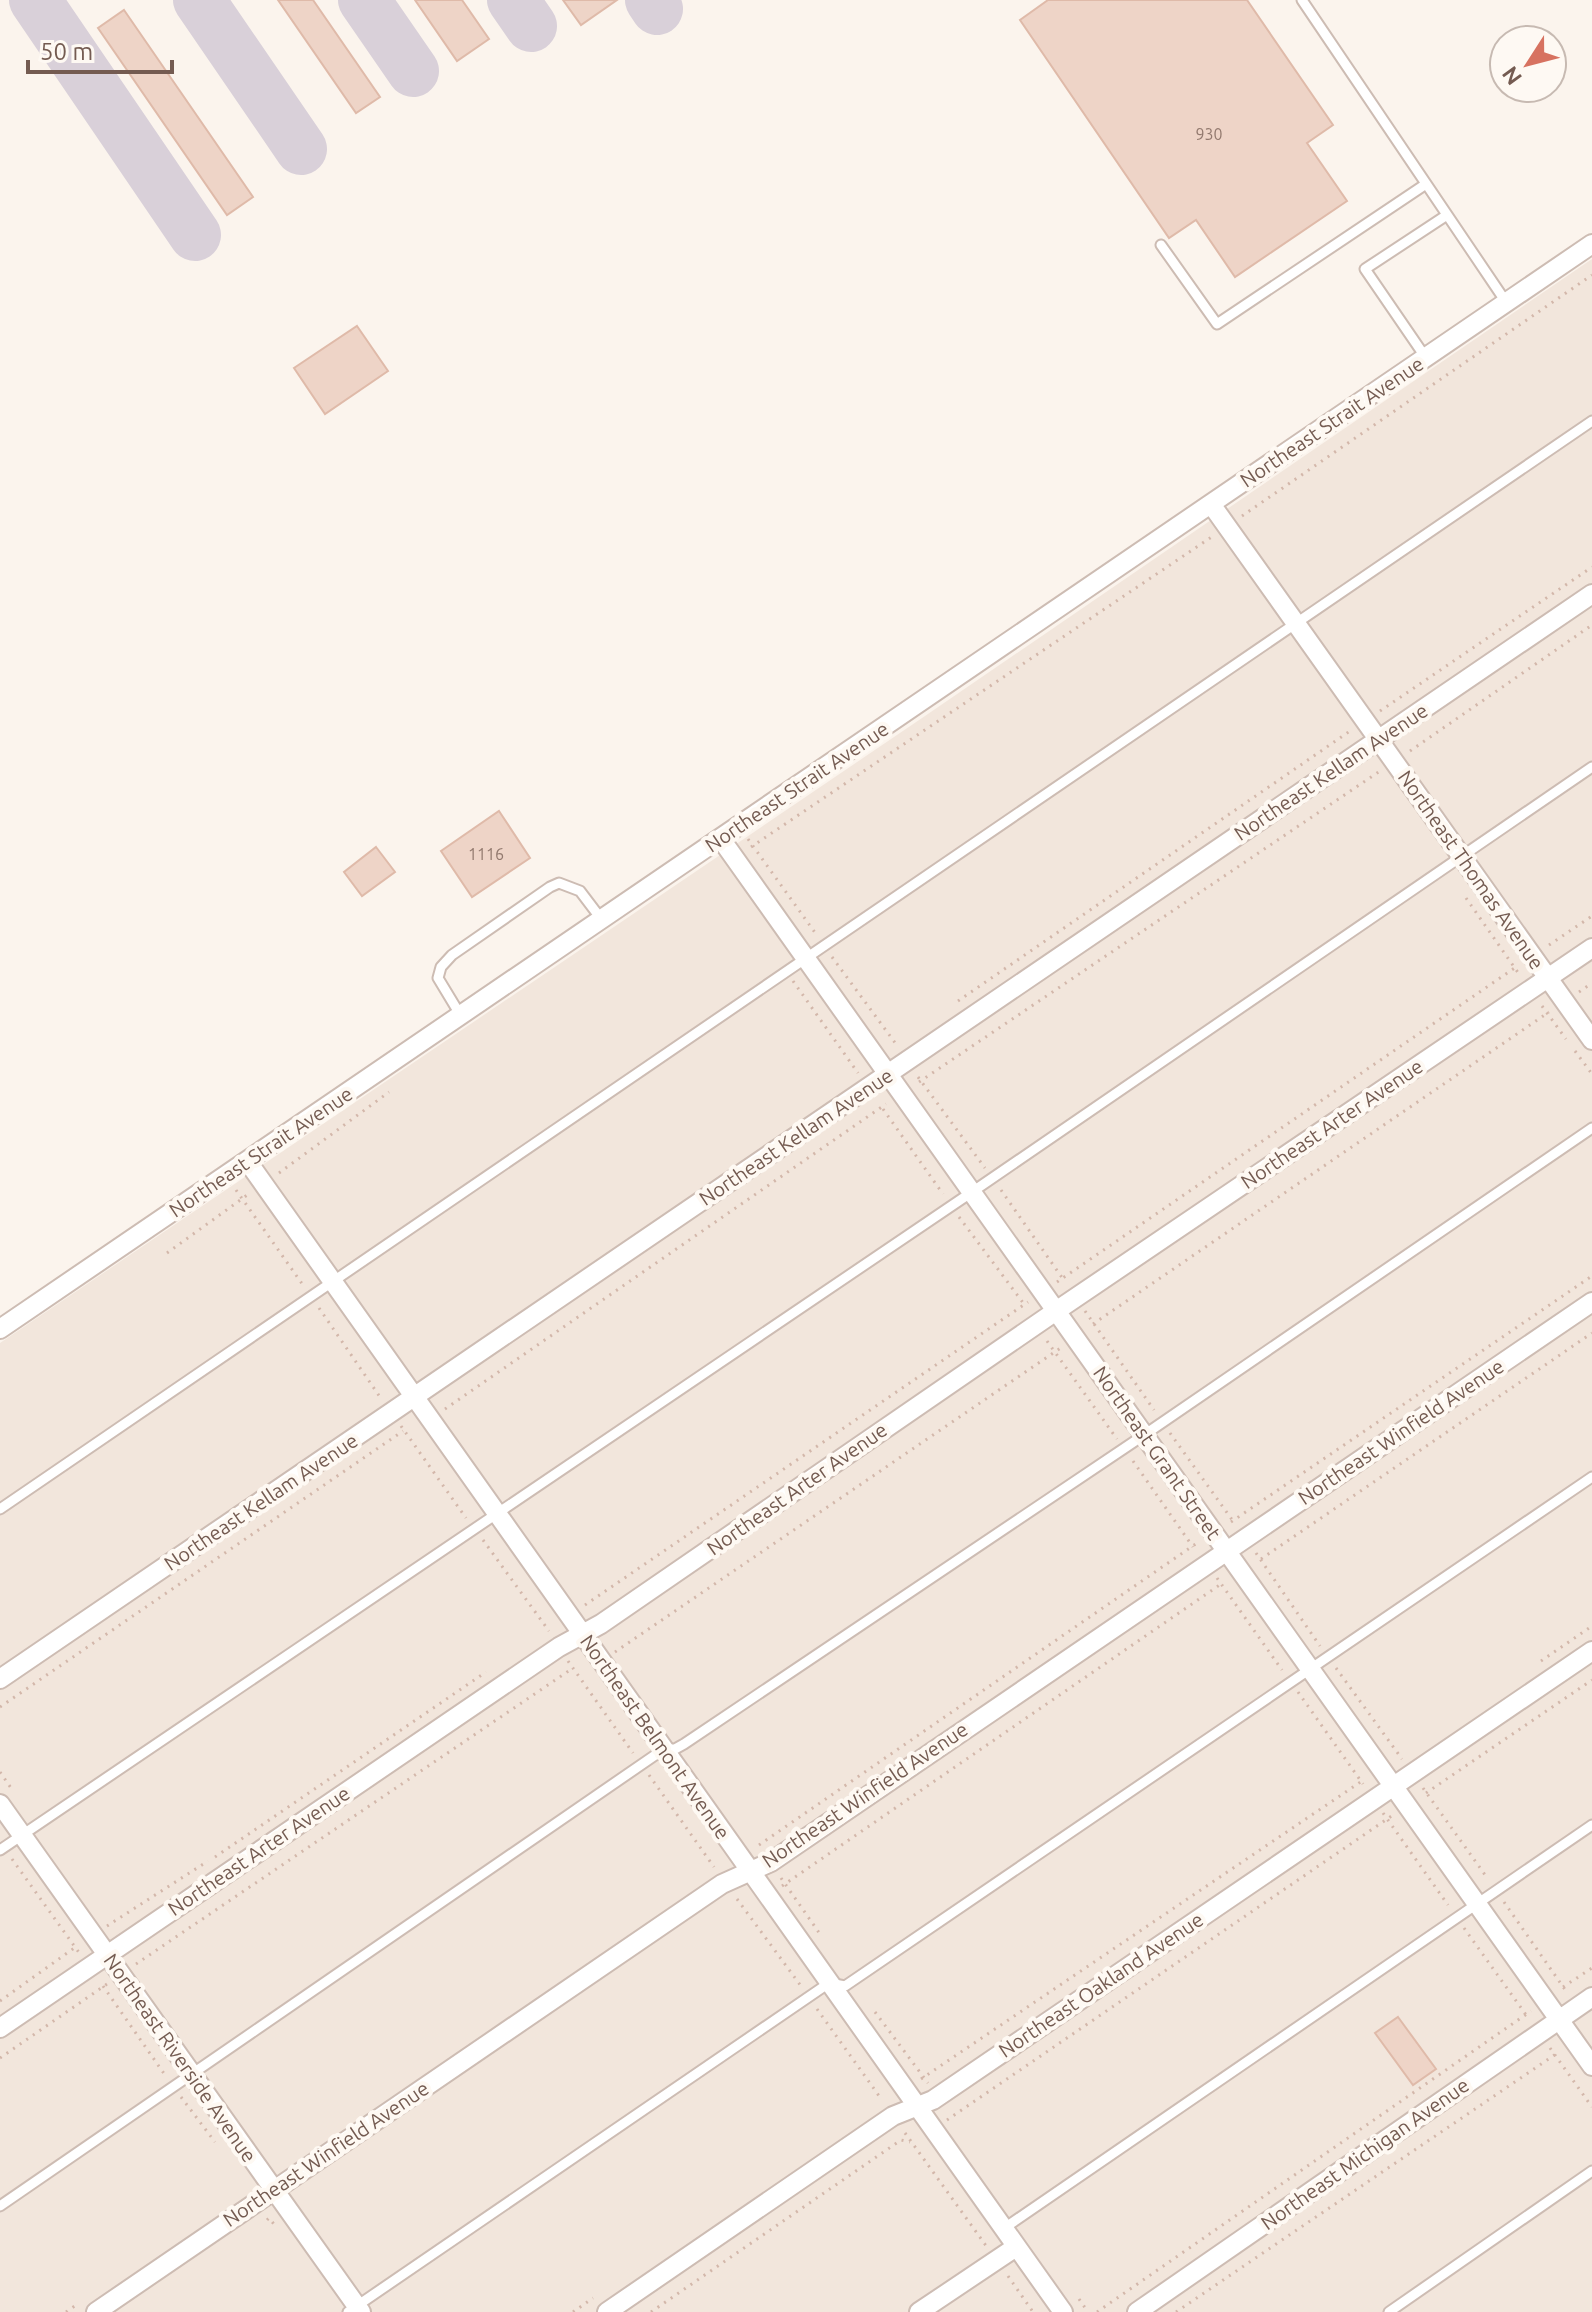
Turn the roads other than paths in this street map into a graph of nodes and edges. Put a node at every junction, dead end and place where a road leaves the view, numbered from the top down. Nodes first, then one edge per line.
1 (1302, 0) edge
2 (1426, 184) junction
3 (1447, 215) junction
4 (1592, 244) edge
5 (1161, 245) dead end
6 (1506, 302) junction
7 (1426, 358) junction
8 (1592, 421) edge
9 (1211, 504) junction
10 (1592, 594) edge
11 (1296, 622) junction
12 (1379, 739) junction
13 (1592, 767) edge
14 (721, 839) junction
15 (1461, 856) junction
16 (602, 920) junction
17 (1592, 948) edge
18 (806, 957) junction
19 (1548, 978) junction
20 (461, 1016) junction
21 (1592, 1040) edge
22 (889, 1074) junction
23 (1592, 1128) edge
24 (248, 1162) junction
25 (972, 1192) junction
26 (334, 1282) junction
27 (1592, 1302) edge
28 (1056, 1311) junction
29 (0, 1329) edge
30 (415, 1397) junction
31 (1144, 1435) junction
32 (1592, 1477) edge
33 (0, 1509) edge
34 (497, 1514) junction
35 (1226, 1550) junction
36 (583, 1634) junction
37 (1592, 1651) edge
38 (1310, 1669) junction
39 (0, 1679) edge
40 (664, 1749) junction
41 (1393, 1786) junction
42 (0, 1804) edge
43 (1592, 1825) edge
44 (22, 1834) junction
45 (2, 1849) edge
46 (750, 1870) junction
47 (1476, 1903) junction
48 (107, 1954) junction
49 (829, 1983) junction
50 (1585, 2002) edge
51 (1559, 2020) junction
52 (0, 2028) edge
53 (1592, 2066) edge
54 (192, 2075) junction
55 (917, 2106) junction
56 (1592, 2171) edge
57 (274, 2190) junction
58 (0, 2206) edge
59 (1003, 2229) junction
60 (1016, 2247) junction
61 (355, 2310) edge
62 (96, 2312) edge
63 (607, 2312) edge
64 (919, 2312) edge
65 (1063, 2312) edge
66 (1137, 2312) edge
67 (1389, 2312) edge

1 - 2 lane
2 - 3 lane
2 - 5 lane
3 - 6 lane
3 - 7 lane
4 - 6 street, Northeast Strait Avenue
6 - 7 street, Northeast Strait Avenue
7 - 9 street, Northeast Strait Avenue
8 - 11 lane
9 - 11 street, Northeast Thomas Avenue
9 - 14 street, Northeast Strait Avenue
10 - 12 street, Northeast Kellam Avenue
11 - 12 street, Northeast Thomas Avenue
11 - 18 lane
12 - 15 street, Northeast Thomas Avenue
12 - 22 street, Northeast Kellam Avenue
13 - 15 lane
14 - 16 street, Northeast Strait Avenue
14 - 18 street, Northeast Grant Street
15 - 19 street, Northeast Thomas Avenue
15 - 25 lane
16 - 20 street, Northeast Strait Avenue
16 - 20 lane
17 - 19 street, Northeast Arter Avenue
18 - 22 street, Northeast Grant Street
18 - 26 lane
19 - 21 street, Northeast Thomas Avenue
19 - 28 street, Northeast Arter Avenue
20 - 24 street, Northeast Strait Avenue
22 - 25 street, Northeast Grant Street
22 - 30 street, Northeast Kellam Avenue
23 - 31 lane
24 - 26 street, Northeast Belmont Avenue
24 - 29 street, Northeast Strait Avenue
25 - 28 street, Northeast Grant Street
25 - 34 lane
26 - 30 street, Northeast Belmont Avenue
26 - 33 lane
27 - 35 street, Northeast Winfield Avenue
28 - 31 street, Northeast Grant Street
28 - 36 street, Northeast Arter Avenue
30 - 34 street, Northeast Belmont Avenue
30 - 39 street, Northeast Kellam Avenue
31 - 35 street, Northeast Grant Street
31 - 40 lane
32 - 38 lane
34 - 36 street, Northeast Belmont Avenue
34 - 44 lane
35 - 38 street, Northeast Grant Street
35 - 46 street, Northeast Winfield Avenue
36 - 40 street, Northeast Belmont Avenue
36 - 48 street, Northeast Arter Avenue
37 - 41 street, Northeast Oakland Avenue
38 - 41 street, Northeast Grant Street
38 - 49 lane
40 - 46 street, Northeast Belmont Avenue
40 - 54 lane
41 - 47 street, Northeast Grant Street
41 - 55 street, Northeast Oakland Avenue
42 - 44 street, Northeast Riverside Avenue
43 - 47 lane
44 - 45 lane
44 - 48 street, Northeast Riverside Avenue
46 - 49 street, Northeast Belmont Avenue
46 - 57 street, Northeast Winfield Avenue
47 - 51 street, Northeast Grant Street
47 - 59 lane
48 - 52 street, Northeast Arter Avenue
48 - 54 street, Northeast Riverside Avenue
49 - 55 street, Northeast Belmont Avenue
49 - 61 lane
50 - 51 street, Northeast Michigan Avenue
51 - 53 street, Northeast Grant Street
51 - 66 street, Northeast Michigan Avenue
54 - 57 street, Northeast Riverside Avenue
54 - 58 lane
55 - 59 street, Northeast Belmont Avenue
55 - 63 street, Northeast Oakland Avenue
56 - 67 lane
57 - 61 street, Northeast Riverside Avenue
57 - 62 street, Northeast Winfield Avenue
59 - 60 street, Northeast Belmont Avenue
60 - 64 street
60 - 65 street, Northeast Belmont Avenue

